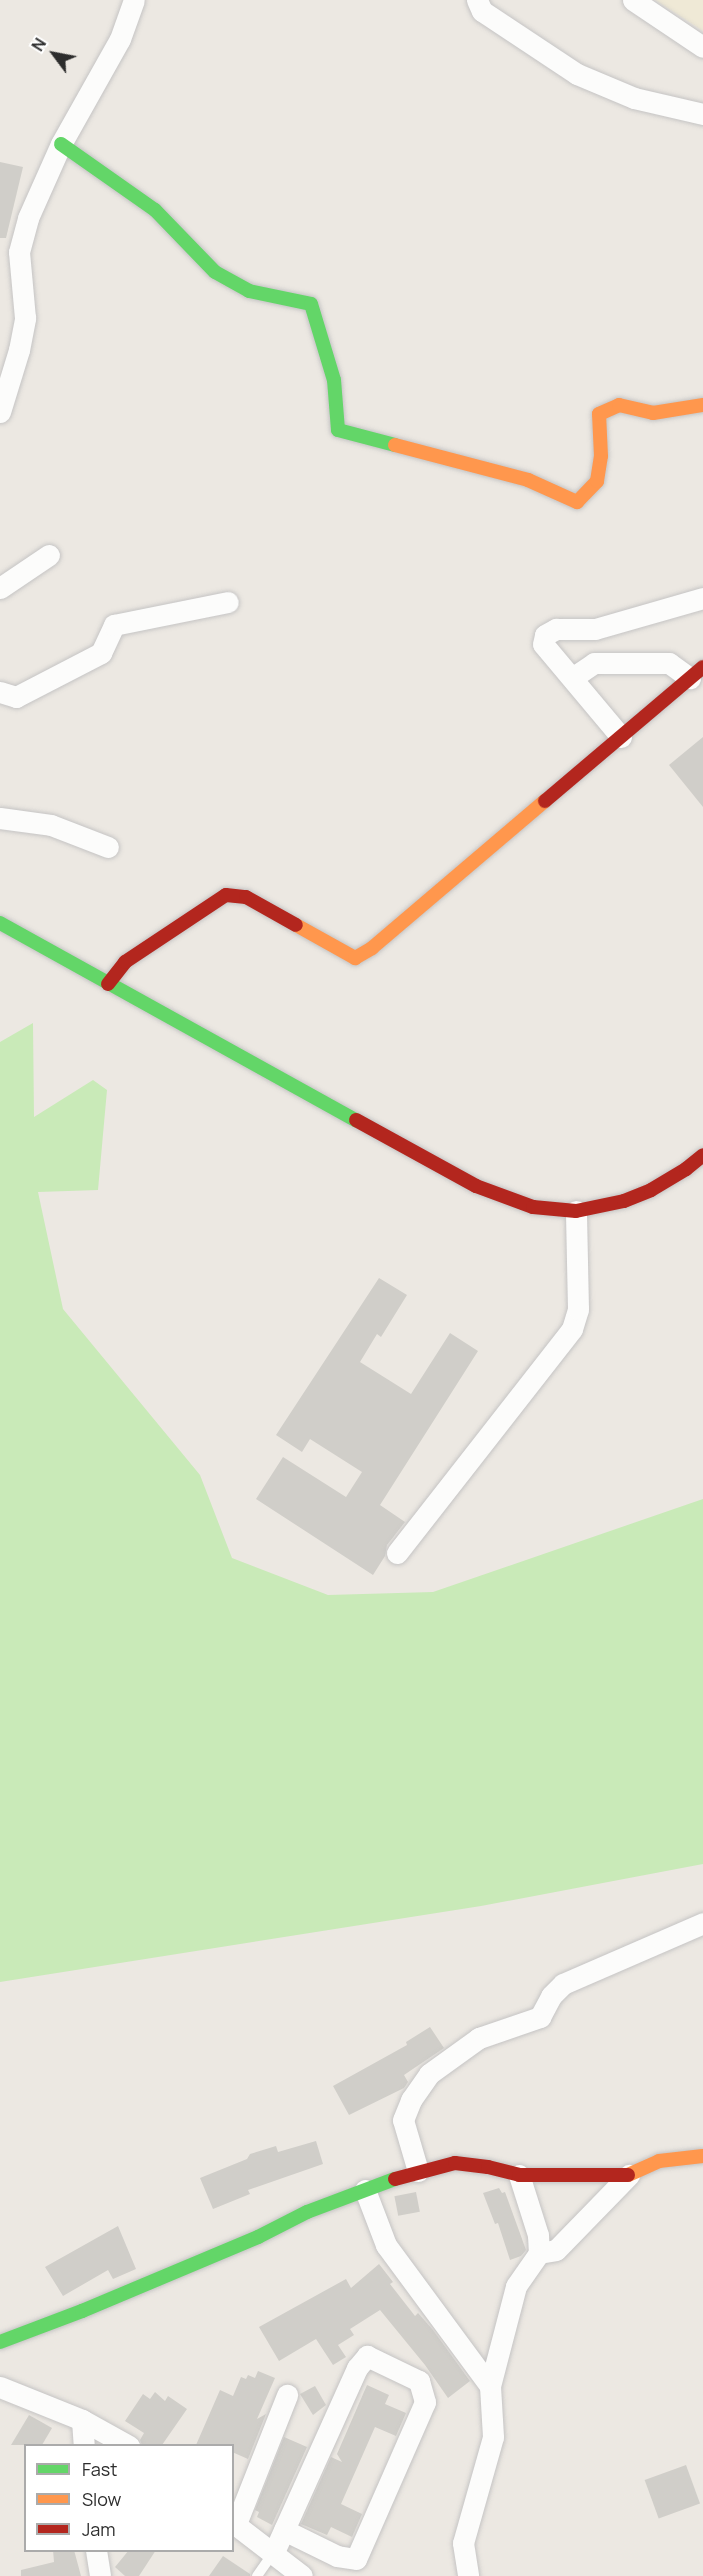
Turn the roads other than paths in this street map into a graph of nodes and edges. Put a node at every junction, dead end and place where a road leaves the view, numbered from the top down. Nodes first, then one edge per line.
1 (134, 0) edge
2 (477, 0) edge
3 (633, 0) edge
4 (703, 47) edge
5 (703, 114) edge
6 (61, 144) junction
7 (703, 405) edge
8 (0, 412) edge
9 (49, 555) dead end
10 (0, 588) edge
11 (703, 598) edge
12 (228, 602) dead end
13 (697, 672) edge
14 (572, 678) junction
15 (0, 692) edge
16 (621, 737) junction
17 (0, 818) edge
18 (108, 847) dead end
19 (0, 923) edge
20 (108, 984) junction
21 (703, 1155) edge
22 (695, 1170) edge
23 (576, 1211) junction
24 (397, 1553) dead end
25 (703, 1923) edge
26 (703, 2156) edge
27 (418, 2171) junction
28 (519, 2175) junction
29 (629, 2175) junction
30 (365, 2190) junction
31 (540, 2253) junction
32 (0, 2342) edge
33 (490, 2386) junction
34 (0, 2387) edge
35 (287, 2395) dead end
36 (82, 2420) junction
37 (84, 2444) edge
38 (127, 2444) edge
39 (234, 2523) edge
40 (284, 2530) junction
41 (96, 2552) edge
42 (274, 2552) junction
43 (100, 2576) edge
44 (257, 2576) edge
45 (302, 2576) edge
46 (468, 2576) edge

1 - 6 street
2 - 5 street
3 - 4 street
6 - 7 street
6 - 8 street
9 - 10 street
11 - 14 street
12 - 15 street
13 - 14 street
13 - 16 street
14 - 16 street
16 - 20 street
17 - 18 street
19 - 20 street
20 - 23 street
21 - 22 street
22 - 23 street
23 - 24 street
25 - 27 street
26 - 29 street
27 - 28 street
27 - 30 street
28 - 29 street
28 - 31 street
29 - 31 street
30 - 32 street
30 - 33 street
31 - 33 street
33 - 46 street
34 - 36 street
35 - 39 street
36 - 37 street
36 - 38 street
39 - 42 street
40 - 40 street
40 - 42 street
41 - 43 street
42 - 44 lane
42 - 45 street

